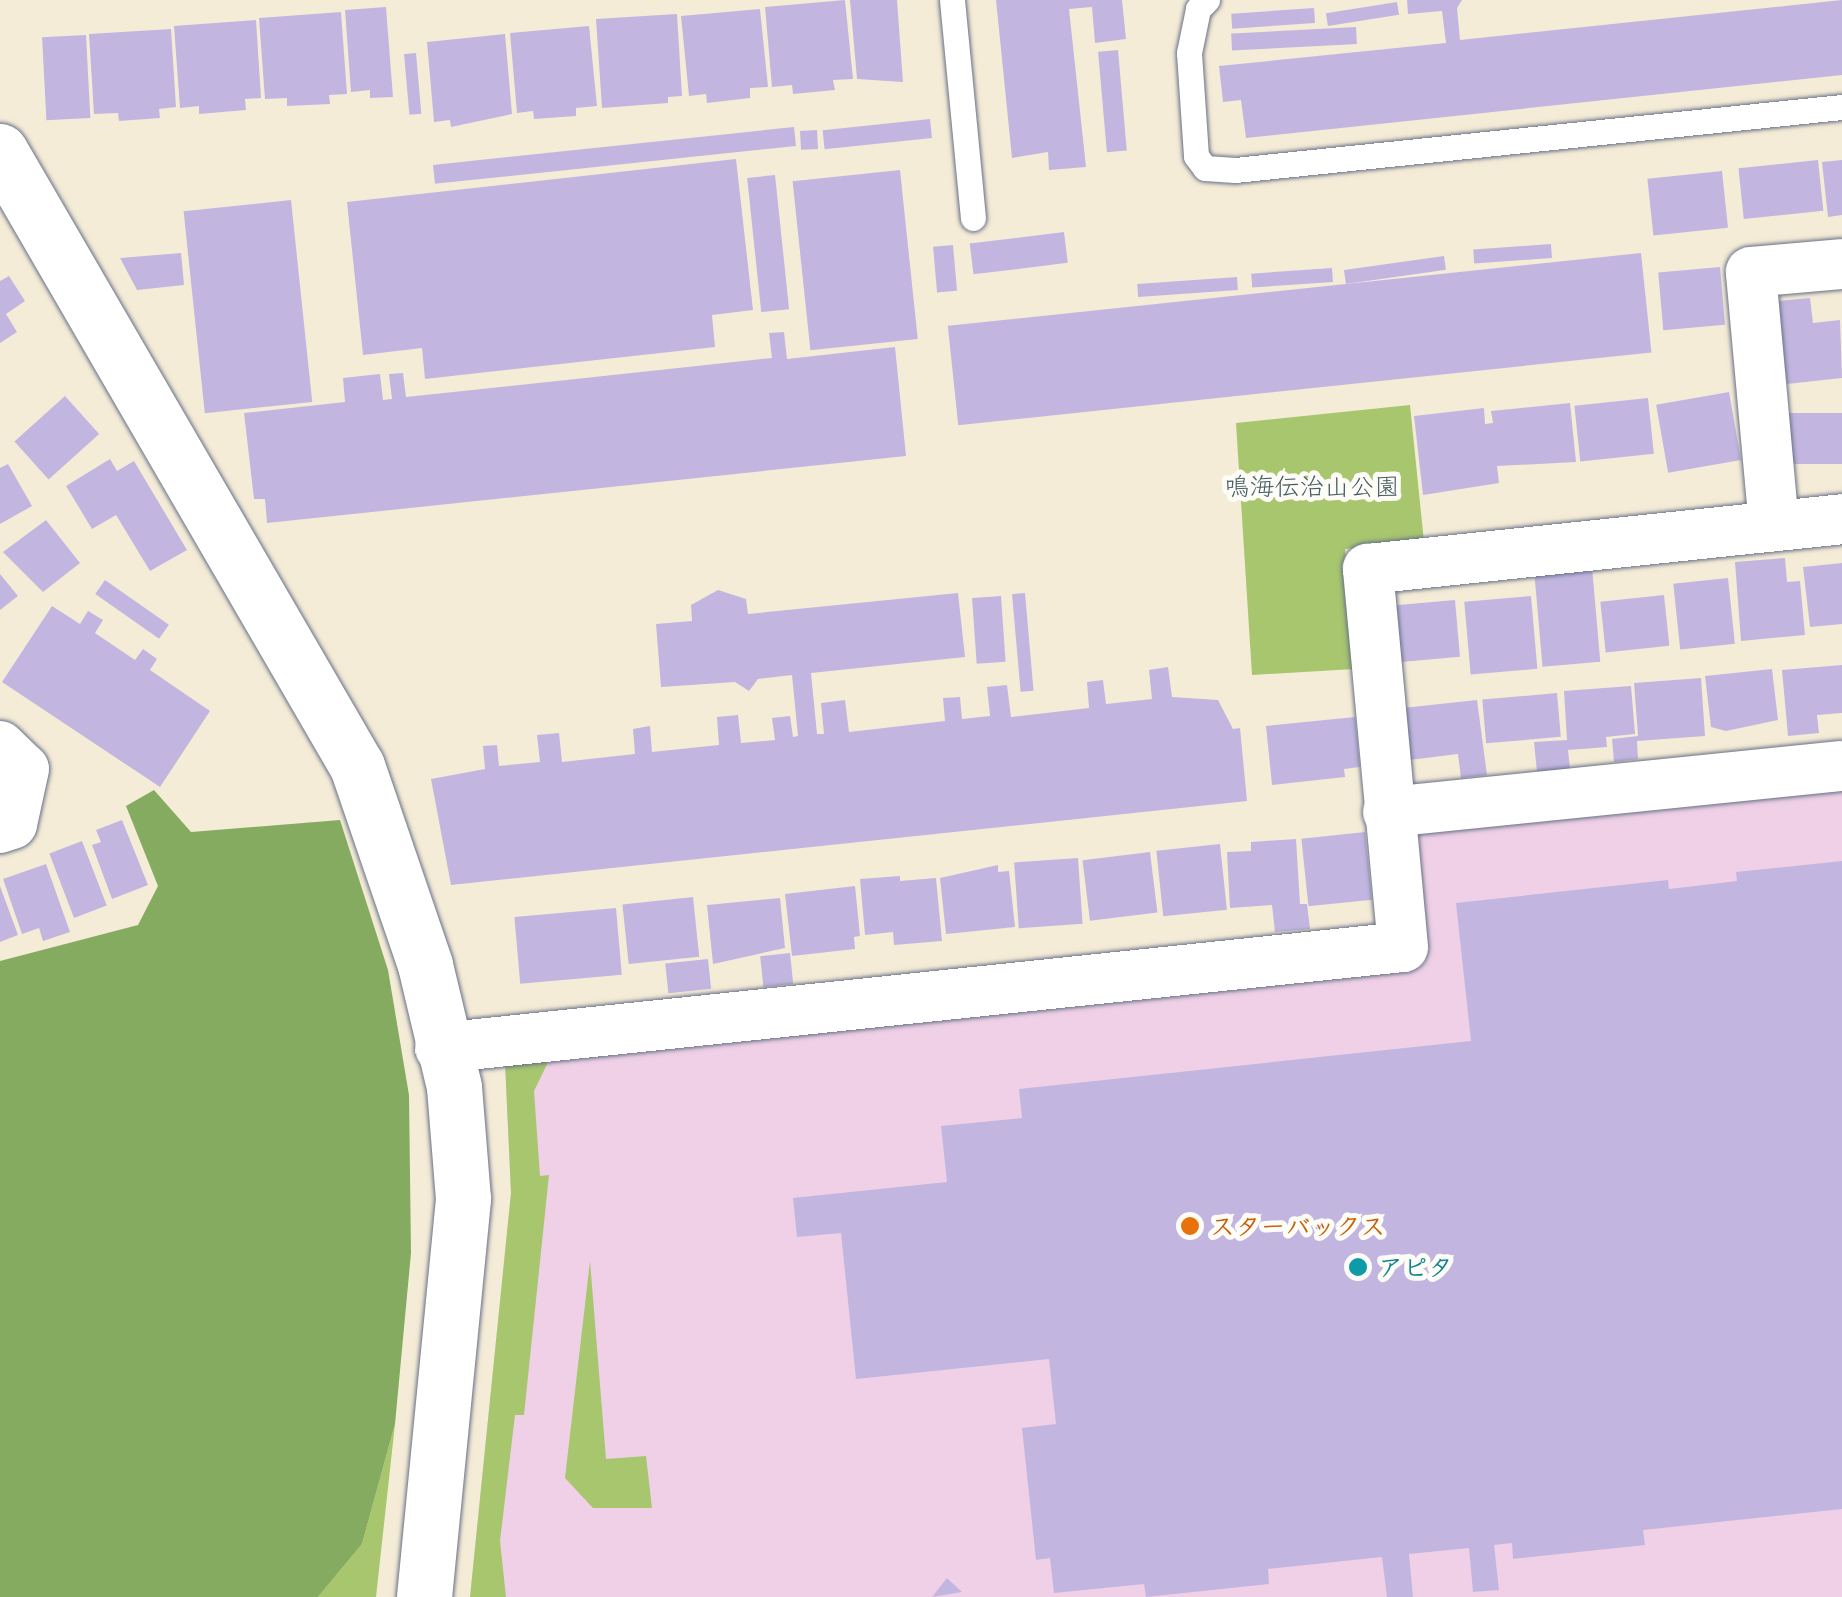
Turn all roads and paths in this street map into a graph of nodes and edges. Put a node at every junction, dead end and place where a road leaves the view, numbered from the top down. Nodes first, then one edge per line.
1 (952, 0) edge
2 (1207, 0) edge
3 (1842, 107) edge
4 (0, 151) edge
5 (973, 218) dead end
6 (1842, 264) edge
7 (1842, 519) edge
8 (1774, 526) junction
9 (0, 746) edge
10 (1842, 766) edge
11 (1388, 812) junction
12 (0, 828) edge
13 (440, 1048) junction
14 (424, 1597) edge

1 - 5 lane
2 - 3 lane
4 - 13 street
6 - 8 street
7 - 8 street
8 - 11 street
9 - 12 street
10 - 11 street
11 - 13 street
13 - 14 street

